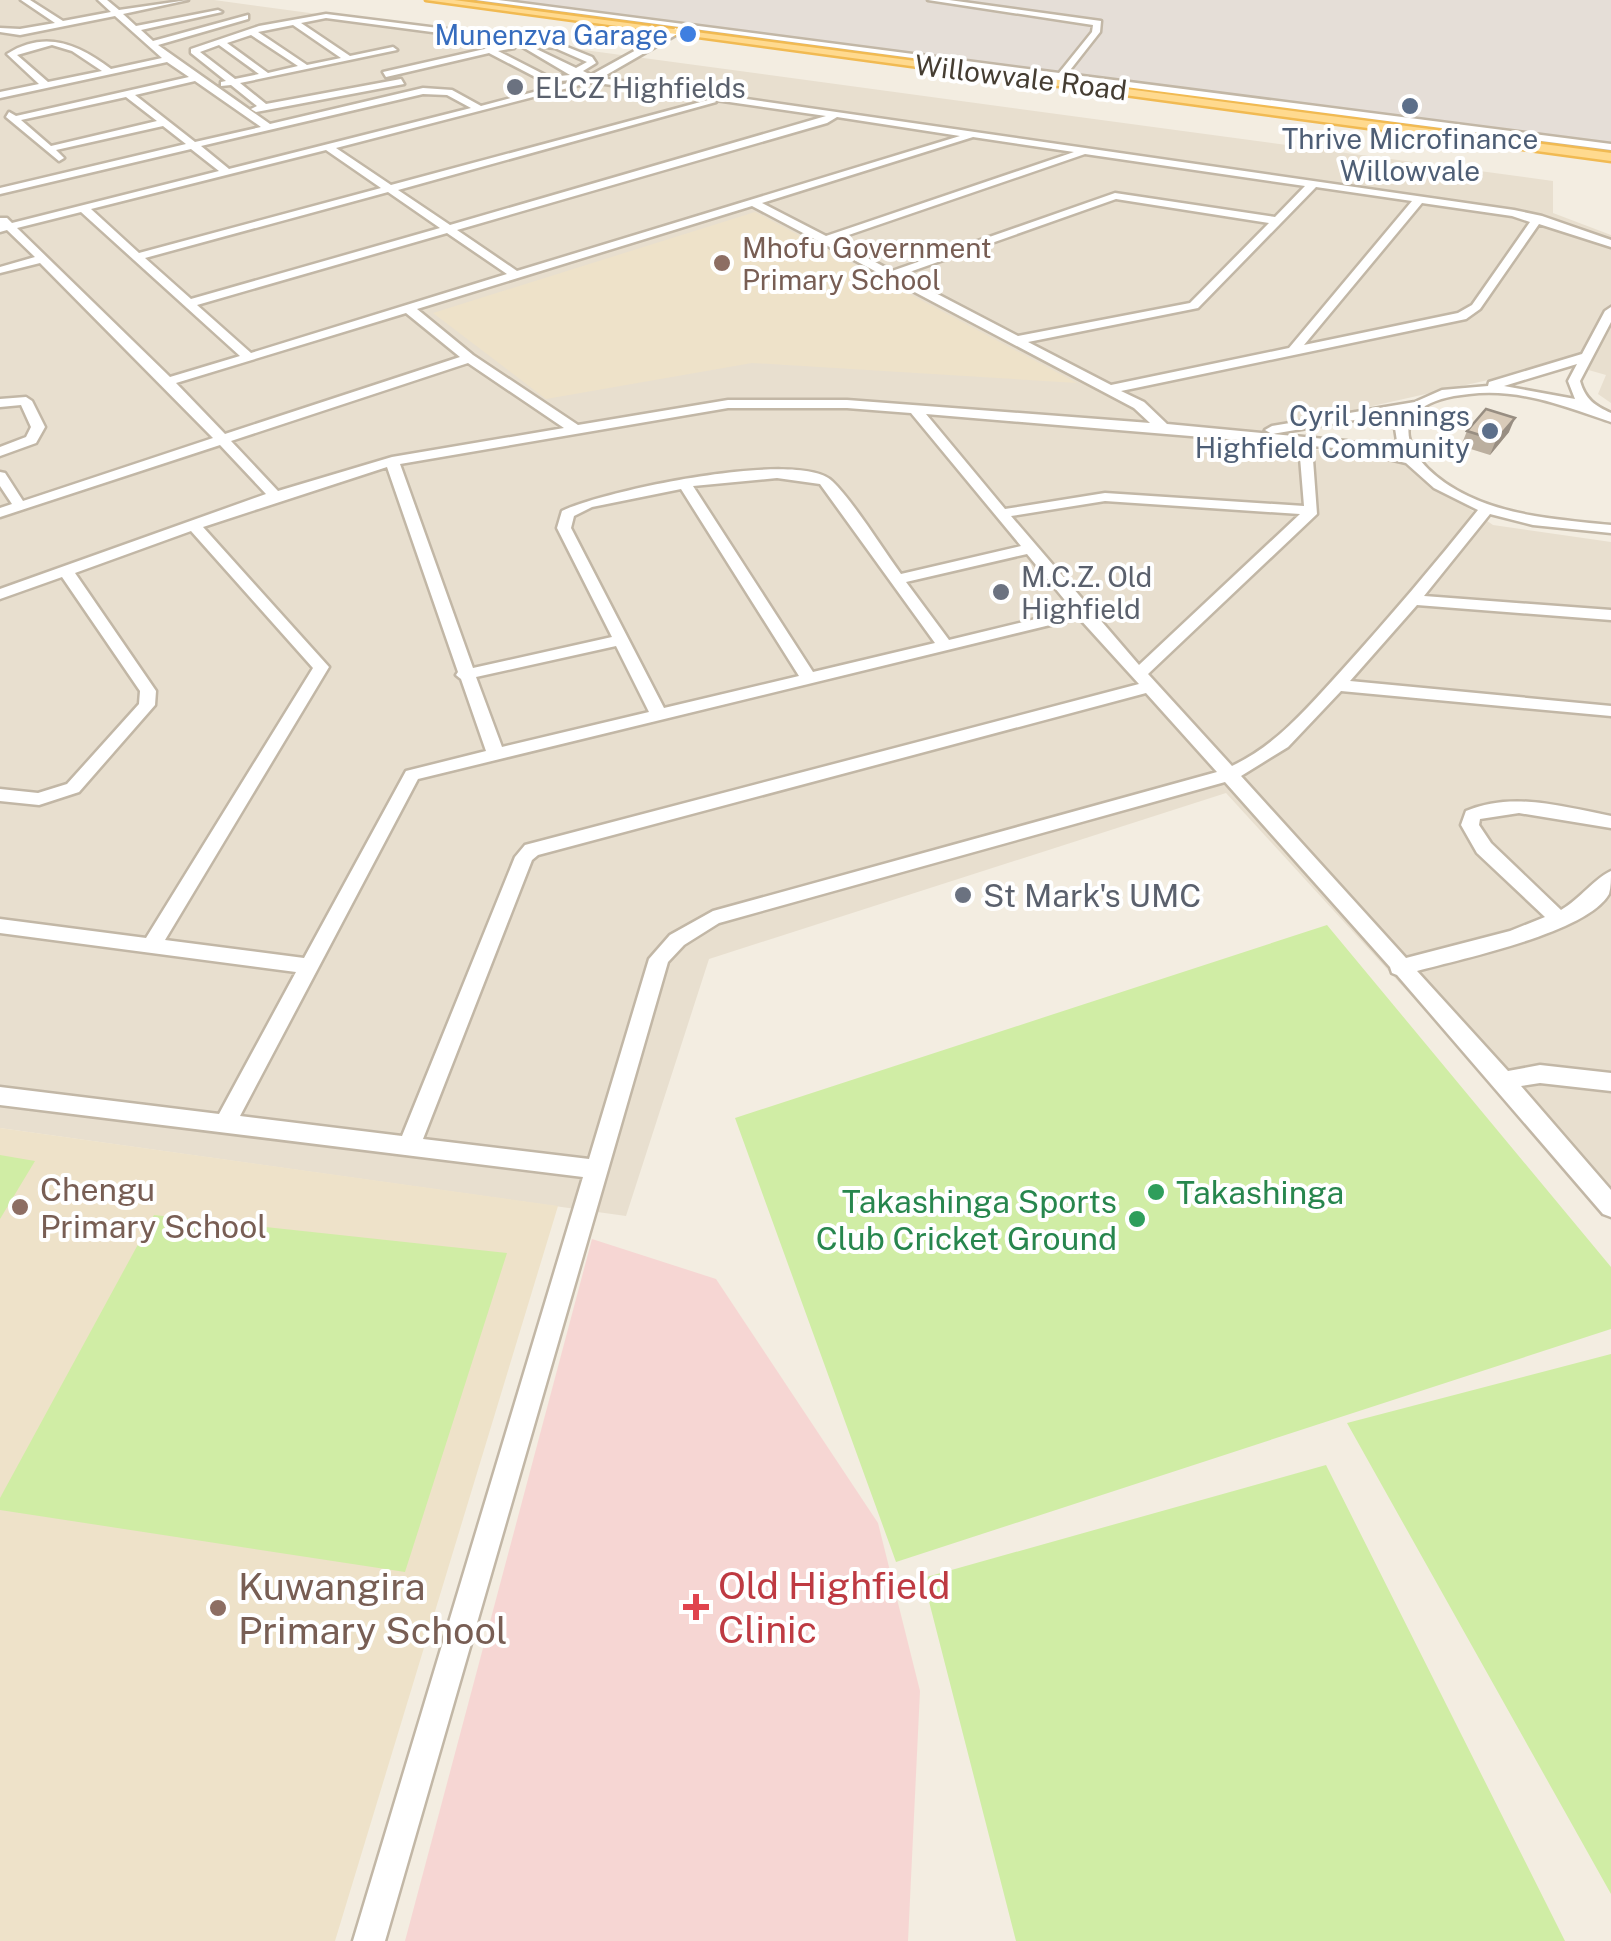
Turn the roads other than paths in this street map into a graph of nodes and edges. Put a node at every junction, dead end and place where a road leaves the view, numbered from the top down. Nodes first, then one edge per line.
1 (25, 0) edge
2 (102, 0) edge
3 (184, 0) edge
4 (431, 0) edge
5 (480, 0) edge
6 (555, 0) edge
7 (932, 0) edge
8 (542, 8) junction
9 (218, 12) dead end
10 (120, 13) junction
11 (334, 16) junction
12 (246, 17) dead end
13 (293, 21) junction
14 (62, 24) junction
15 (136, 28) junction
16 (421, 28) junction
17 (0, 30) edge
18 (251, 31) junction
19 (359, 31) dead end
20 (676, 31) junction
21 (387, 34) dead end
22 (372, 38) dead end
23 (220, 42) junction
24 (152, 44) junction
25 (524, 44) junction
26 (393, 50) junction
27 (491, 51) junction
28 (467, 56) junction
29 (355, 58) junction
30 (169, 59) junction
31 (324, 65) junction
32 (422, 66) junction
33 (306, 68) junction
34 (110, 72) junction
35 (280, 74) junction
36 (336, 74) dead end
37 (386, 74) junction
38 (575, 74) junction
39 (267, 76) junction
40 (197, 78) junction
41 (1058, 78) junction
42 (591, 79) junction
43 (348, 82) dead end
44 (401, 82) junction
45 (231, 83) junction
46 (292, 83) dead end
47 (46, 85) junction
48 (211, 86) junction
49 (361, 90) junction
50 (304, 91) dead end
51 (423, 91) junction
52 (127, 93) junction
53 (0, 95) edge
54 (723, 99) junction
55 (316, 100) junction
56 (0, 106) edge
57 (265, 108) junction
58 (480, 109) junction
59 (243, 110) junction
60 (836, 114) junction
61 (14, 119) junction
62 (163, 123) junction
63 (266, 126) junction
64 (972, 134) junction
65 (190, 145) junction
66 (327, 146) junction
67 (1611, 146) edge
68 (48, 149) junction
69 (1087, 151) junction
70 (1611, 157) edge
71 (76, 172) junction
72 (227, 172) junction
73 (1313, 184) junction
74 (392, 188) junction
75 (0, 191) edge
76 (1419, 200) junction
77 (753, 202) junction
78 (83, 208) junction
79 (1538, 218) junction
80 (1280, 221) junction
81 (3, 224) edge
82 (450, 229) junction
83 (824, 240) junction
84 (1611, 244) edge
85 (140, 256) junction
86 (42, 258) junction
87 (0, 270) edge
88 (514, 274) junction
89 (891, 275) junction
90 (191, 303) junction
91 (409, 308) junction
92 (1611, 311) edge
93 (1013, 342) junction
94 (1295, 348) junction
95 (248, 357) junction
96 (1586, 357) junction
97 (469, 358) junction
98 (168, 382) junction
99 (1110, 390) junction
100 (1472, 391) junction
101 (0, 403) edge
102 (1418, 405) junction
103 (1588, 405) junction
104 (916, 409) junction
105 (1611, 418) edge
106 (1163, 428) junction
107 (575, 429) junction
108 (1225, 434) junction
109 (1305, 440) junction
110 (224, 441) junction
111 (0, 452) edge
112 (392, 460) junction
113 (1409, 460) junction
114 (0, 476) edge
115 (686, 486) junction
116 (275, 496) junction
117 (20, 506) junction
118 (1486, 510) junction
119 (1312, 511) junction
120 (0, 512) edge
121 (999, 514) junction
122 (194, 527) junction
123 (1611, 530) edge
124 (1029, 549) junction
125 (66, 571) junction
126 (898, 579) junction
127 (0, 594) edge
128 (1416, 600) junction
129 (1083, 612) junction
130 (1611, 615) edge
131 (622, 640) junction
132 (944, 644) junction
133 (464, 675) junction
134 (807, 676) junction
135 (1144, 681) junction
136 (1337, 685) junction
137 (658, 713) junction
138 (1610, 715) edge
139 (495, 753) junction
140 (1231, 774) junction
141 (0, 795) edge
142 (1611, 822) edge
143 (1611, 878) edge
144 (1560, 920) junction
145 (0, 926) edge
146 (153, 943) junction
147 (306, 966) junction
148 (1399, 968) junction
149 (1504, 1081) junction
150 (1611, 1082) edge
151 (0, 1096) edge
152 (226, 1122) junction
153 (408, 1148) junction
154 (594, 1169) junction
155 (1611, 1207) edge
156 (369, 1941) edge

1 - 14 street
2 - 10 street
3 - 10 street
4 - 20 main road, Willowvale Road
5 - 8 street
6 - 8 street
7 - 41 street
8 - 41 street
9 - 15 street
10 - 14 street
10 - 15 street
11 - 13 street
11 - 16 street
11 - 19 street
12 - 24 street
13 - 18 street
13 - 29 street
14 - 17 street
15 - 24 street
16 - 21 street
16 - 25 street
16 - 28 street
18 - 23 street
18 - 33 street
20 - 41 main road, Willowvale Road
20 - 42 street
22 - 26 street
23 - 39 street
23 - 45 street
24 - 30 street
25 - 27 street
25 - 38 street
25 - 38 street
26 - 29 street
26 - 32 street
27 - 28 street
27 - 38 street
28 - 32 street
29 - 31 street
29 - 37 street
30 - 34 street
30 - 40 street
31 - 33 street
31 - 36 street
32 - 37 street
33 - 35 street
34 - 47 street
34 - 47 street
35 - 39 street
35 - 46 street
37 - 44 street
38 - 42 street
39 - 45 street
40 - 48 street
40 - 52 street
41 - 67 street
41 - 70 main road, Willowvale Road
42 - 54 street
42 - 58 street
43 - 49 street
44 - 49 street
44 - 51 street
45 - 48 street
45 - 57 street
47 - 53 street
48 - 59 street
49 - 55 street
50 - 55 street
51 - 58 street
51 - 63 street
52 - 61 street
52 - 62 street
54 - 60 street
54 - 74 street
55 - 57 street
56 - 61 street
57 - 59 street
58 - 66 street
59 - 63 street
60 - 64 street
60 - 82 street
61 - 68 street
62 - 65 street
62 - 68 street
63 - 65 street
64 - 69 street
64 - 77 street
65 - 71 street
65 - 72 street
66 - 72 street
66 - 74 street
68 - 71 street
69 - 73 street
69 - 83 street
71 - 75 street
72 - 78 street
73 - 76 street
73 - 80 street
74 - 82 street
74 - 85 street
76 - 79 street
76 - 94 street
77 - 83 street
77 - 88 street
78 - 81 street
78 - 85 street
79 - 84 street
79 - 94 street
80 - 89 street
80 - 93 street
81 - 86 street
82 - 88 street
82 - 90 street
83 - 89 street
85 - 90 street
86 - 87 street
86 - 98 street
88 - 91 street
89 - 93 street
90 - 95 street
91 - 95 street
91 - 97 street
92 - 96 street
93 - 99 street
94 - 99 street
95 - 98 street
96 - 100 street
96 - 103 street
97 - 107 street
97 - 110 street
98 - 110 street
99 - 106 street
100 - 102 street
100 - 103 street
101 - 111 street
102 - 108 street
102 - 113 street
103 - 105 street
104 - 106 street
104 - 107 street
104 - 121 street
106 - 108 street
107 - 112 street
108 - 109 street
109 - 113 street
109 - 119 street
110 - 116 street
110 - 117 street
112 - 116 street
112 - 133 street
113 - 118 street
114 - 117 street
115 - 126 street
115 - 131 street
115 - 134 street
116 - 122 street
117 - 120 street
118 - 123 street
118 - 128 street
119 - 121 street
119 - 135 street
121 - 124 street
122 - 125 street
122 - 146 street
124 - 126 street
124 - 129 street
125 - 127 street
125 - 141 street
126 - 132 street
128 - 130 street
128 - 136 street
129 - 132 street
129 - 135 street
131 - 133 street
131 - 137 street
132 - 134 street
133 - 139 street
134 - 137 street
135 - 140 street
135 - 153 street
136 - 138 street
136 - 140 street
137 - 139 street
139 - 147 street
140 - 148 street
140 - 154 street
142 - 144 street
143 - 144 street
144 - 148 street
145 - 146 street
146 - 147 street
147 - 152 street
148 - 149 street
149 - 150 street
149 - 155 street
151 - 152 street
152 - 153 street
153 - 154 street
154 - 156 street

